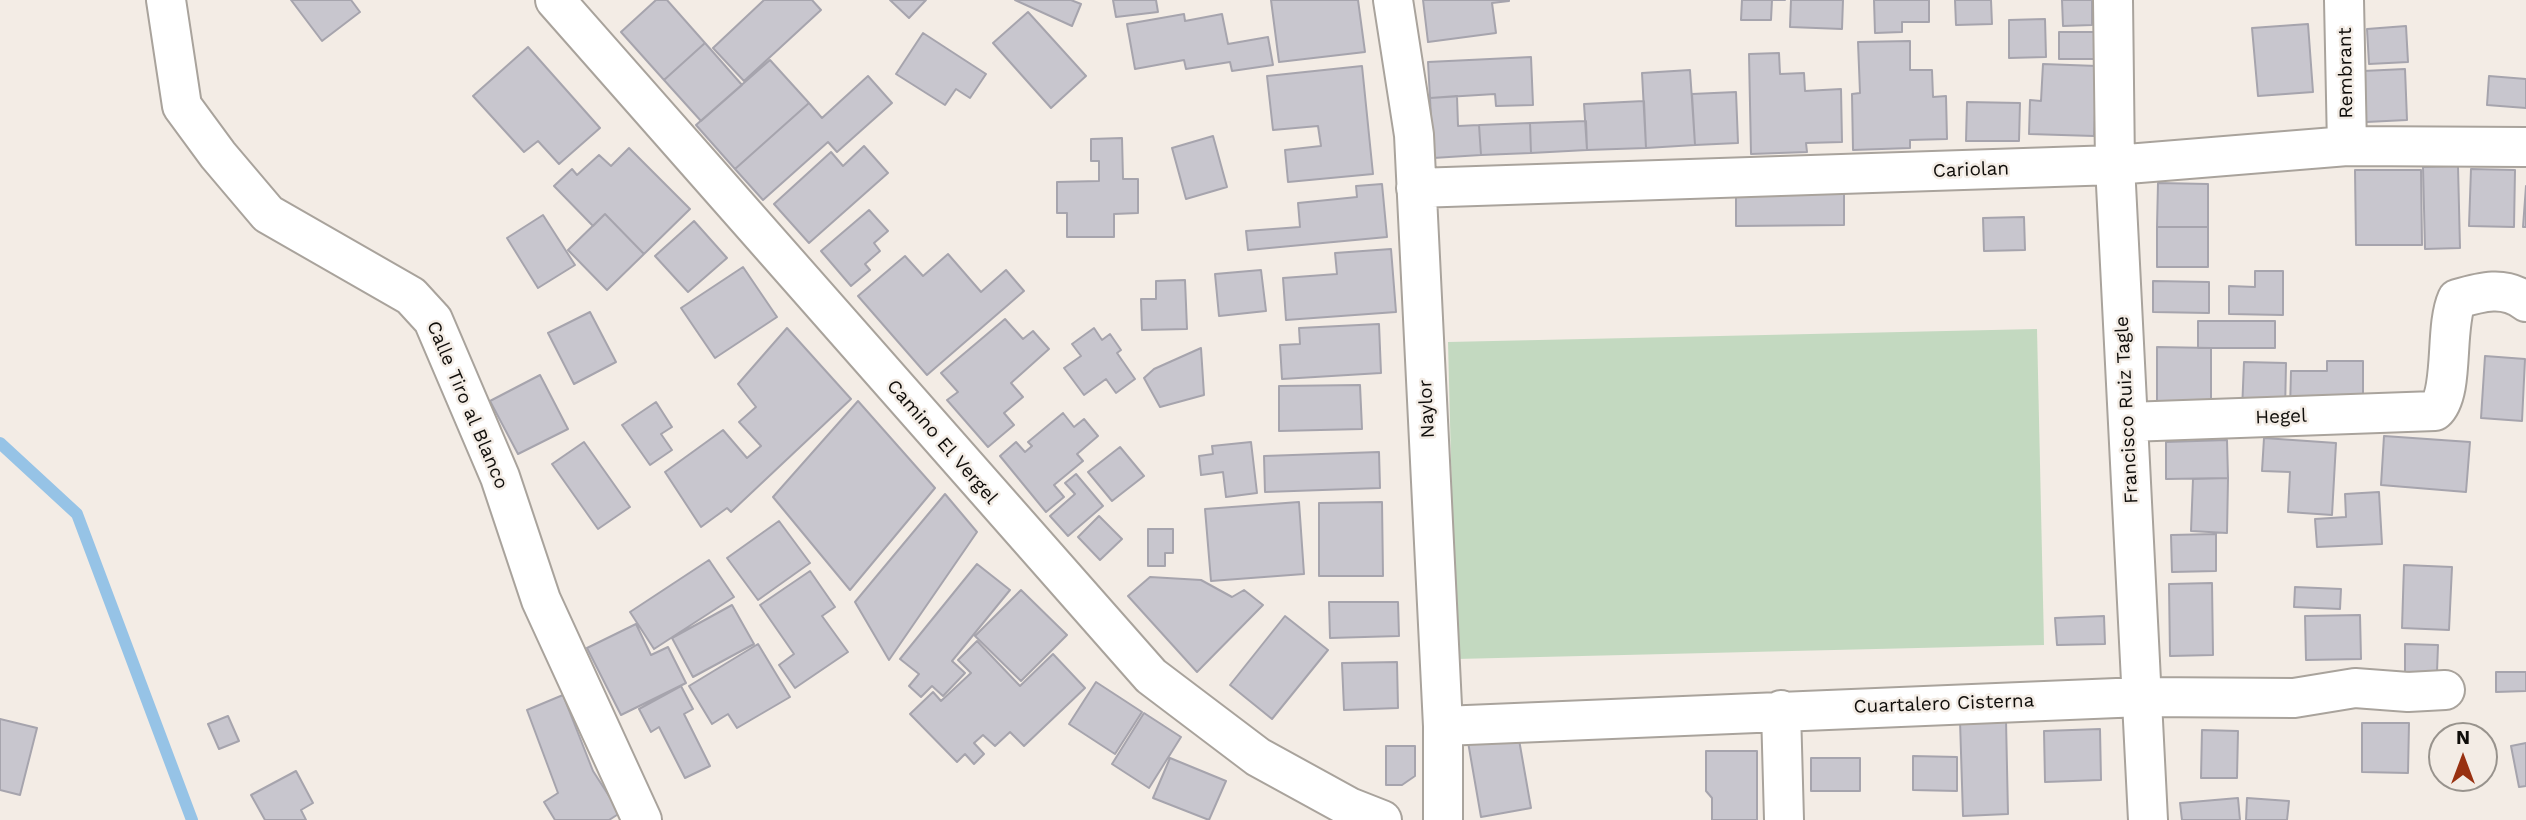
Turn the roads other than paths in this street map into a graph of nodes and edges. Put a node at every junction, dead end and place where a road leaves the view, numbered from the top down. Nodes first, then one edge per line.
1 (166, 0) edge
2 (555, 0) edge
3 (1393, 0) edge
4 (2113, 0) edge
5 (2344, 0) edge
6 (2347, 146) junction
7 (2526, 148) edge
8 (2115, 165) junction
9 (1416, 188) junction
10 (2526, 302) edge
11 (2128, 422) junction
12 (2445, 690) dead end
13 (2141, 697) junction
14 (1781, 710) junction
15 (1443, 726) junction
16 (642, 820) edge
17 (1382, 820) edge
18 (1443, 820) edge
19 (1784, 820) edge
20 (2148, 820) edge

1 - 16 street, Calle Tiro al Blanco
2 - 17 street, Camino El Vergel
3 - 9 street, Naylor
4 - 8 street, Francisco Ruiz Tagle
5 - 6 street, Rembrant
6 - 7 street, Cariolan
6 - 8 street, Cariolan
8 - 9 street, Cariolan
8 - 11 street, Francisco Ruiz Tagle
9 - 15 street, Naylor
10 - 11 street, Hegel
11 - 13 street, Francisco Ruiz Tagle
12 - 13 street, Cuartalero Cisterna
13 - 14 street, Cuartalero Cisterna
13 - 20 street, Francisco Ruiz Tagle
14 - 15 street, Cuartalero Cisterna
14 - 19 street
15 - 18 street, Naylor

